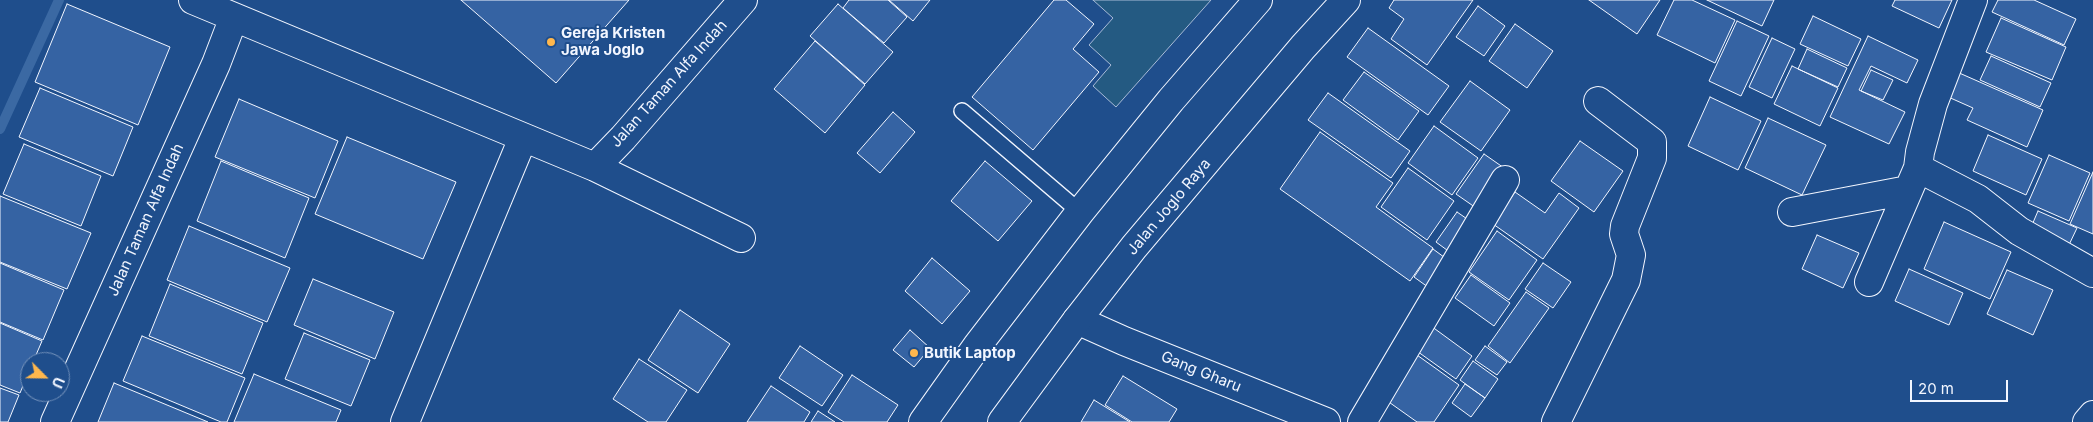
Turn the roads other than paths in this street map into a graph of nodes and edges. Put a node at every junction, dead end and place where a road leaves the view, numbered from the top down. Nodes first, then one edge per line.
1 (192, 0) edge
2 (743, 0) edge
3 (1258, 0) edge
4 (1346, 0) edge
5 (1973, 0) edge
6 (234, 17) junction
7 (1598, 101) dead end
8 (962, 111) dead end
9 (523, 138) junction
10 (595, 167) junction
11 (1913, 179) junction
12 (1506, 180) dead end
13 (1080, 212) junction
14 (1792, 212) dead end
15 (741, 238) dead end
16 (2093, 273) edge
17 (1868, 282) dead end
18 (1077, 320) junction
19 (2093, 415) edge
20 (56, 422) edge
21 (405, 422) edge
22 (923, 422) edge
23 (1002, 422) edge
24 (1326, 422) edge
25 (1362, 422) edge
26 (1556, 422) edge
27 (2087, 422) edge

1 - 6 street
2 - 10 street, Jalan Taman Alfa Indah
3 - 13 street
4 - 18 street, Jalan Joglo Raya
5 - 11 street
6 - 9 street
6 - 20 street, Jalan Taman Alfa Indah
7 - 26 street
8 - 13 lane
9 - 10 street
9 - 21 street
10 - 15 street
11 - 14 street
11 - 16 street
11 - 17 street
12 - 25 street
13 - 22 street
18 - 23 street, Jalan Joglo Raya
18 - 24 street, Gang Gharu
19 - 27 street

